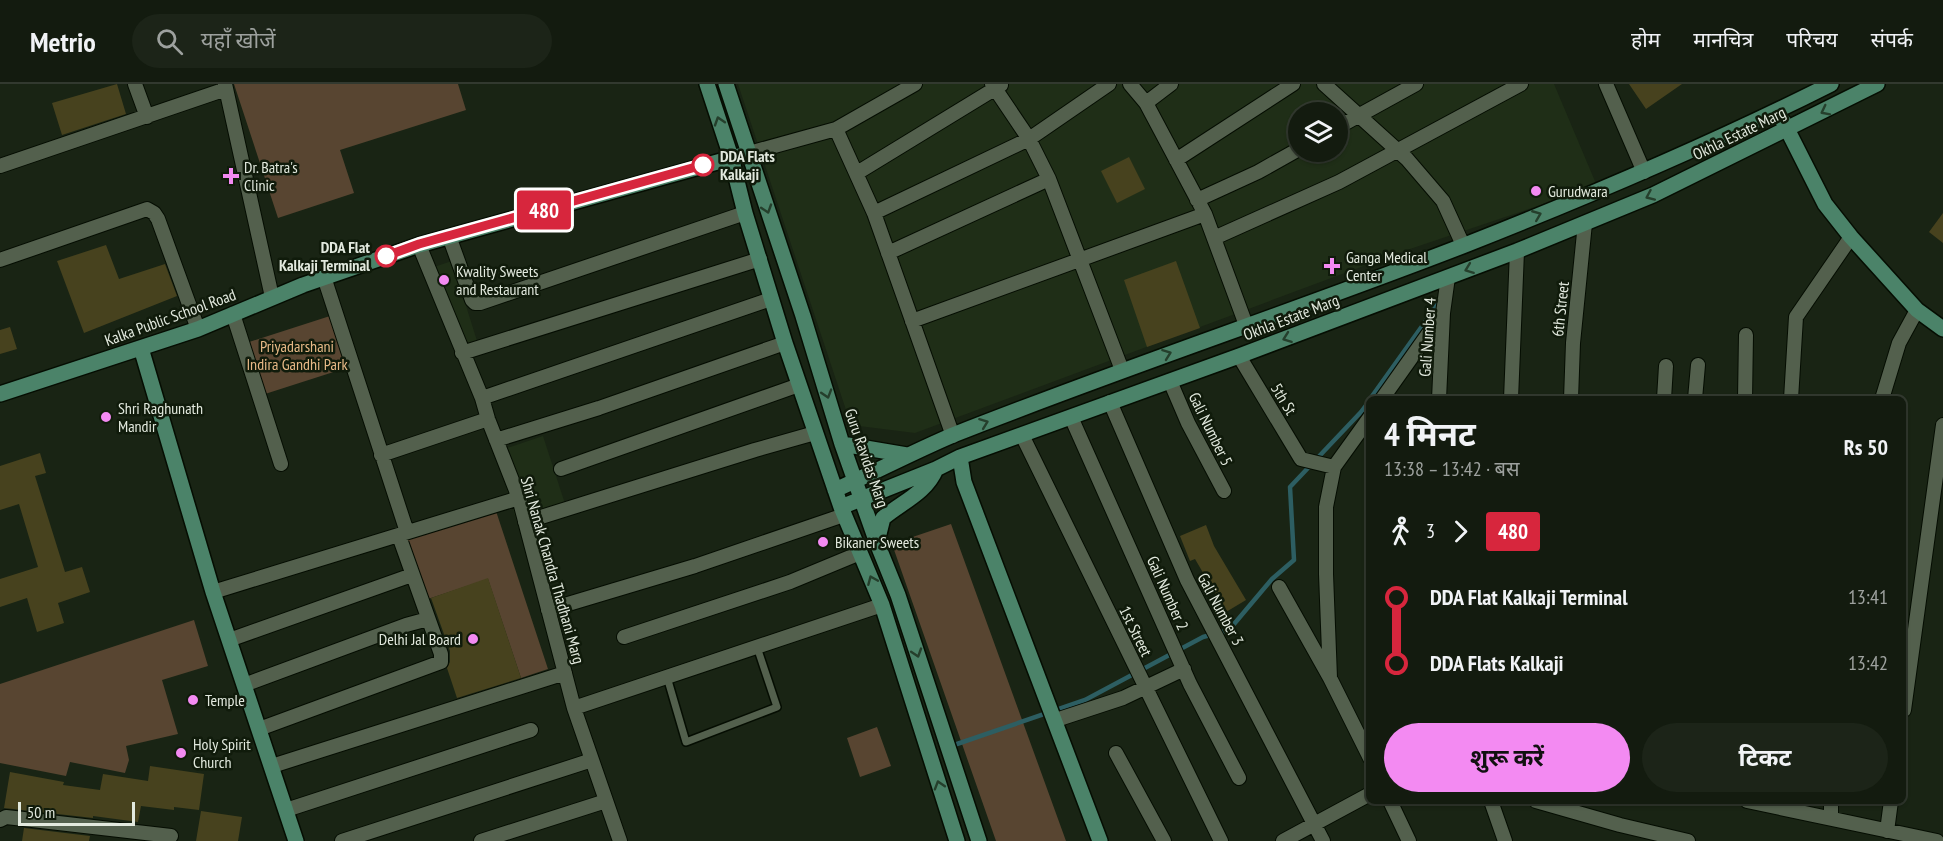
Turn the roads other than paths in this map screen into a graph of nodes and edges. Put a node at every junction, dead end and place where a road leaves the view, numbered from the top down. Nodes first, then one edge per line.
1 (135, 84) edge
2 (707, 84) edge
3 (726, 84) edge
4 (915, 84) edge
5 (1109, 84) edge
6 (1130, 84) edge
7 (1171, 84) edge
8 (1293, 84) edge
9 (1324, 84) edge
10 (1416, 84) edge
11 (1521, 84) edge
12 (1606, 84) edge
13 (1831, 84) edge
14 (1877, 84) edge
15 (997, 86) edge
16 (226, 87) edge
17 (1146, 103) junction
18 (1778, 111) junction
19 (1359, 115) junction
20 (147, 117) junction
21 (1348, 121) edge
22 (836, 129) junction
23 (1788, 130) junction
24 (1029, 139) junction
25 (1397, 150) junction
26 (749, 153) junction
27 (1288, 155) edge
28 (731, 157) junction
29 (1176, 160) junction
30 (0, 166) edge
31 (1644, 172) junction
32 (857, 173) junction
33 (1049, 179) junction
34 (1197, 200) junction
35 (745, 213) junction
36 (874, 213) junction
37 (1204, 214) junction
38 (1584, 223) junction
39 (449, 236) junction
40 (1851, 237) junction
41 (1214, 238) junction
42 (419, 244) junction
43 (1463, 245) junction
44 (1517, 251) junction
45 (888, 253) junction
46 (760, 259) junction
47 (1080, 259) junction
48 (0, 260) edge
49 (1448, 277) junction
50 (324, 278) junction
51 (272, 297) junction
52 (771, 299) junction
53 (1917, 310) junction
54 (1443, 313) junction
55 (233, 314) junction
56 (912, 321) junction
57 (1246, 325) junction
58 (198, 329) junction
59 (1943, 329) edge
60 (1746, 335) dead end
61 (785, 343) junction
62 (141, 348) junction
63 (462, 354) junction
64 (1239, 356) junction
65 (1698, 365) dead end
66 (1666, 366) dead end
67 (1122, 370) junction
68 (1170, 381) junction
69 (799, 385) junction
70 (0, 394) edge
71 (1384, 396) edge
72 (1439, 396) edge
73 (1511, 396) edge
74 (1571, 396) edge
75 (1664, 396) edge
76 (1695, 396) edge
77 (1744, 396) edge
78 (1791, 396) edge
79 (1883, 396) edge
80 (482, 398) junction
81 (1110, 402) junction
82 (1071, 417) junction
83 (488, 419) junction
84 (1366, 423) edge
85 (1943, 425) edge
86 (815, 433) junction
87 (1022, 435) junction
88 (952, 436) junction
89 (496, 440) junction
90 (842, 444) junction
91 (381, 455) junction
92 (907, 455) junction
93 (960, 458) junction
94 (281, 464) dead end
95 (1334, 467) junction
96 (561, 469) dead end
97 (936, 469) junction
98 (855, 481) junction
99 (835, 490) junction
100 (1224, 491) dead end
101 (519, 498) junction
102 (862, 499) junction
103 (842, 511) junction
104 (525, 522) junction
105 (403, 534) junction
106 (877, 543) junction
107 (860, 553) junction
108 (412, 575) junction
109 (1279, 587) dead end
110 (213, 592) junction
111 (882, 604) junction
112 (548, 610) junction
113 (428, 620) junction
114 (624, 637) dead end
115 (229, 640) junction
116 (757, 647) junction
117 (1184, 669) junction
118 (565, 673) junction
119 (667, 677) junction
120 (1330, 678) junction
121 (244, 685) junction
122 (1146, 688) junction
123 (1906, 695) edge
124 (574, 708) junction
125 (1056, 720) junction
126 (259, 729) junction
127 (531, 730) dead end
128 (1366, 750) edge
129 (1116, 753) dead end
130 (592, 760) junction
131 (272, 766) junction
132 (1239, 778) dead end
133 (1366, 796) edge
134 (606, 801) junction
135 (1391, 804) edge
136 (1492, 804) edge
137 (1546, 804) edge
138 (1778, 804) edge
139 (1831, 804) edge
140 (1891, 804) edge
141 (1803, 807) edge
142 (286, 810) junction
143 (1831, 818) junction
144 (0, 820) edge
145 (1315, 824) junction
146 (1887, 831) junction
147 (171, 836) dead end
148 (616, 840) edge
149 (952, 840) edge
150 (296, 841) edge
151 (342, 841) edge
152 (481, 841) edge
153 (979, 841) edge
154 (1100, 841) edge
155 (1164, 841) edge
156 (1221, 841) edge
157 (1283, 841) edge
158 (1323, 841) edge
159 (1409, 841) edge
160 (1505, 841) edge
161 (1688, 841) edge
162 (1938, 841) edge

1 - 20 street
28 -> 2 main road
3 - 26 main road, Guru Ravidas Marg
4 - 22 street
5 - 24 street
6 - 17 street
7 - 17 street
8 - 29 street
9 - 19 street
10 - 19 street
11 - 25 street
12 - 31 street
13 - 18 main road, Okhla Estate Marg
14 -> 23 main road, Okhla Estate Marg
15 - 24 street
15 - 32 street
16 - 20 street
16 - 51 street
17 - 29 street
18 - 23 main road
18 - 31 main road, Okhla Estate Marg
19 - 21 street
19 - 25 street
20 - 30 street
22 - 26 street
22 - 32 street
23 -> 38 main road, Okhla Estate Marg
23 - 40 main road
24 - 33 street
24 - 36 street
25 - 41 street
25 - 43 street
26 - 28 main road, Kalka Public School Road
26 -> 90 main road, Guru Ravidas Marg
27 - 34 street
28 - 35 main road
28 - 39 main road, Kalka Public School Road
29 - 34 street
43 -> 31 main road, Okhla Estate Marg
32 - 36 street
33 - 45 street
33 - 47 street
34 - 37 street
35 - 39 street
35 - 46 main road
36 - 45 street
37 - 41 street
37 - 47 street
38 - 44 main road, Okhla Estate Marg
38 - 74 street, 6th Street
39 - 42 main road, Kalka Public School Road
40 - 53 main road
40 - 78 street
41 - 57 street
42 - 50 main road, Kalka Public School Road
42 - 63 street, Shri Nanak Chandra Thadhani Marg
43 - 57 main road, Okhla Estate Marg
44 -> 49 main road, Okhla Estate Marg
44 - 73 street
45 - 56 street
46 - 52 main road
46 - 63 street
47 - 56 street
47 - 67 street
48 - 58 street
49 - 54 street, Gali Number 4
49 -> 64 main road, Okhla Estate Marg
50 - 51 main road, Kalka Public School Road
50 - 91 street
51 - 55 main road, Kalka Public School Road
52 - 61 main road
52 - 80 street
53 - 59 main road
53 - 79 street
54 - 71 street
54 - 72 street, Gali Number 4
55 - 58 main road, Kalka Public School Road
55 - 94 street
56 - 88 street
67 -> 57 main road, Okhla Estate Marg
58 - 62 main road, Kalka Public School Road
60 - 77 street
61 - 69 main road
61 - 89 street
62 - 70 main road, Kalka Public School Road
62 - 110 main road
63 - 80 street, Shri Nanak Chandra Thadhani Marg
64 - 68 main road, Okhla Estate Marg
64 - 95 street, 5th St
65 - 76 street
66 - 75 street
88 -> 67 main road, Okhla Estate Marg
68 - 81 main road, Okhla Estate Marg
68 - 100 street, Gali Number 5
69 - 86 main road
69 - 96 street
80 - 83 street, Shri Nanak Chandra Thadhani Marg
81 - 82 main road, Okhla Estate Marg
81 - 145 street, Gali Number 3
82 - 87 main road, Okhla Estate Marg
82 - 117 street, Gali Number 2
83 - 89 street, Shri Nanak Chandra Thadhani Marg
83 - 91 street
84 - 95 street
85 - 123 street
86 - 99 main road
86 - 104 street
87 - 93 main road, Okhla Estate Marg
87 - 122 street, 1st Street
88 - 92 main road, Okhla Estate Marg
89 - 101 street, Shri Nanak Chandra Thadhani Marg
90 - 92 main road
90 - 98 main road, Guru Ravidas Marg
91 - 105 street
92 - 98 main road, Okhla Estate Marg
93 - 97 main road, Okhla Estate Marg
93 - 125 main road
95 - 120 street
97 - 102 main road, Okhla Estate Marg
97 - 106 main road
98 - 99 main road, Okhla Estate Marg
98 - 102 main road, Guru Ravidas Marg
99 - 103 main road
101 - 104 street, Shri Nanak Chandra Thadhani Marg
101 - 105 street
102 - 103 main road, Okhla Estate Marg
102 - 106 main road, Guru Ravidas Marg
103 - 107 main road
103 - 112 street
104 - 112 street, Shri Nanak Chandra Thadhani Marg
105 - 108 street
105 - 110 street
106 -> 153 main road, Guru Ravidas Marg
111 -> 107 main road
107 - 114 street
108 - 113 street
108 - 115 street
109 - 120 street
110 - 115 main road
111 - 116 street
149 -> 111 main road
112 - 118 street, Shri Nanak Chandra Thadhani Marg
113 - 121 street
113 - 126 street
115 - 121 main road
116 - 119 street
116 - 119 lane
117 - 122 street
117 - 132 street, Gali Number 2
118 - 124 street, Shri Nanak Chandra Thadhani Marg
118 - 131 street
119 - 124 street
120 - 128 street
121 - 126 main road
122 - 125 street
122 - 156 street, 1st Street
124 - 130 street, Shri Nanak Chandra Thadhani Marg
125 - 154 main road
126 - 131 main road
127 - 142 street
129 - 155 street
130 - 134 street, Shri Nanak Chandra Thadhani Marg
130 - 151 street
131 - 142 main road
133 - 145 street
134 - 148 street, Shri Nanak Chandra Thadhani Marg
134 - 152 street
135 - 159 street
136 - 160 street
137 - 161 street
138 - 141 street
139 - 143 street
140 - 146 street
141 - 143 street
142 - 150 main road
143 - 146 street
144 - 147 street
145 - 157 street
145 - 158 street, Gali Number 3
146 - 162 street

